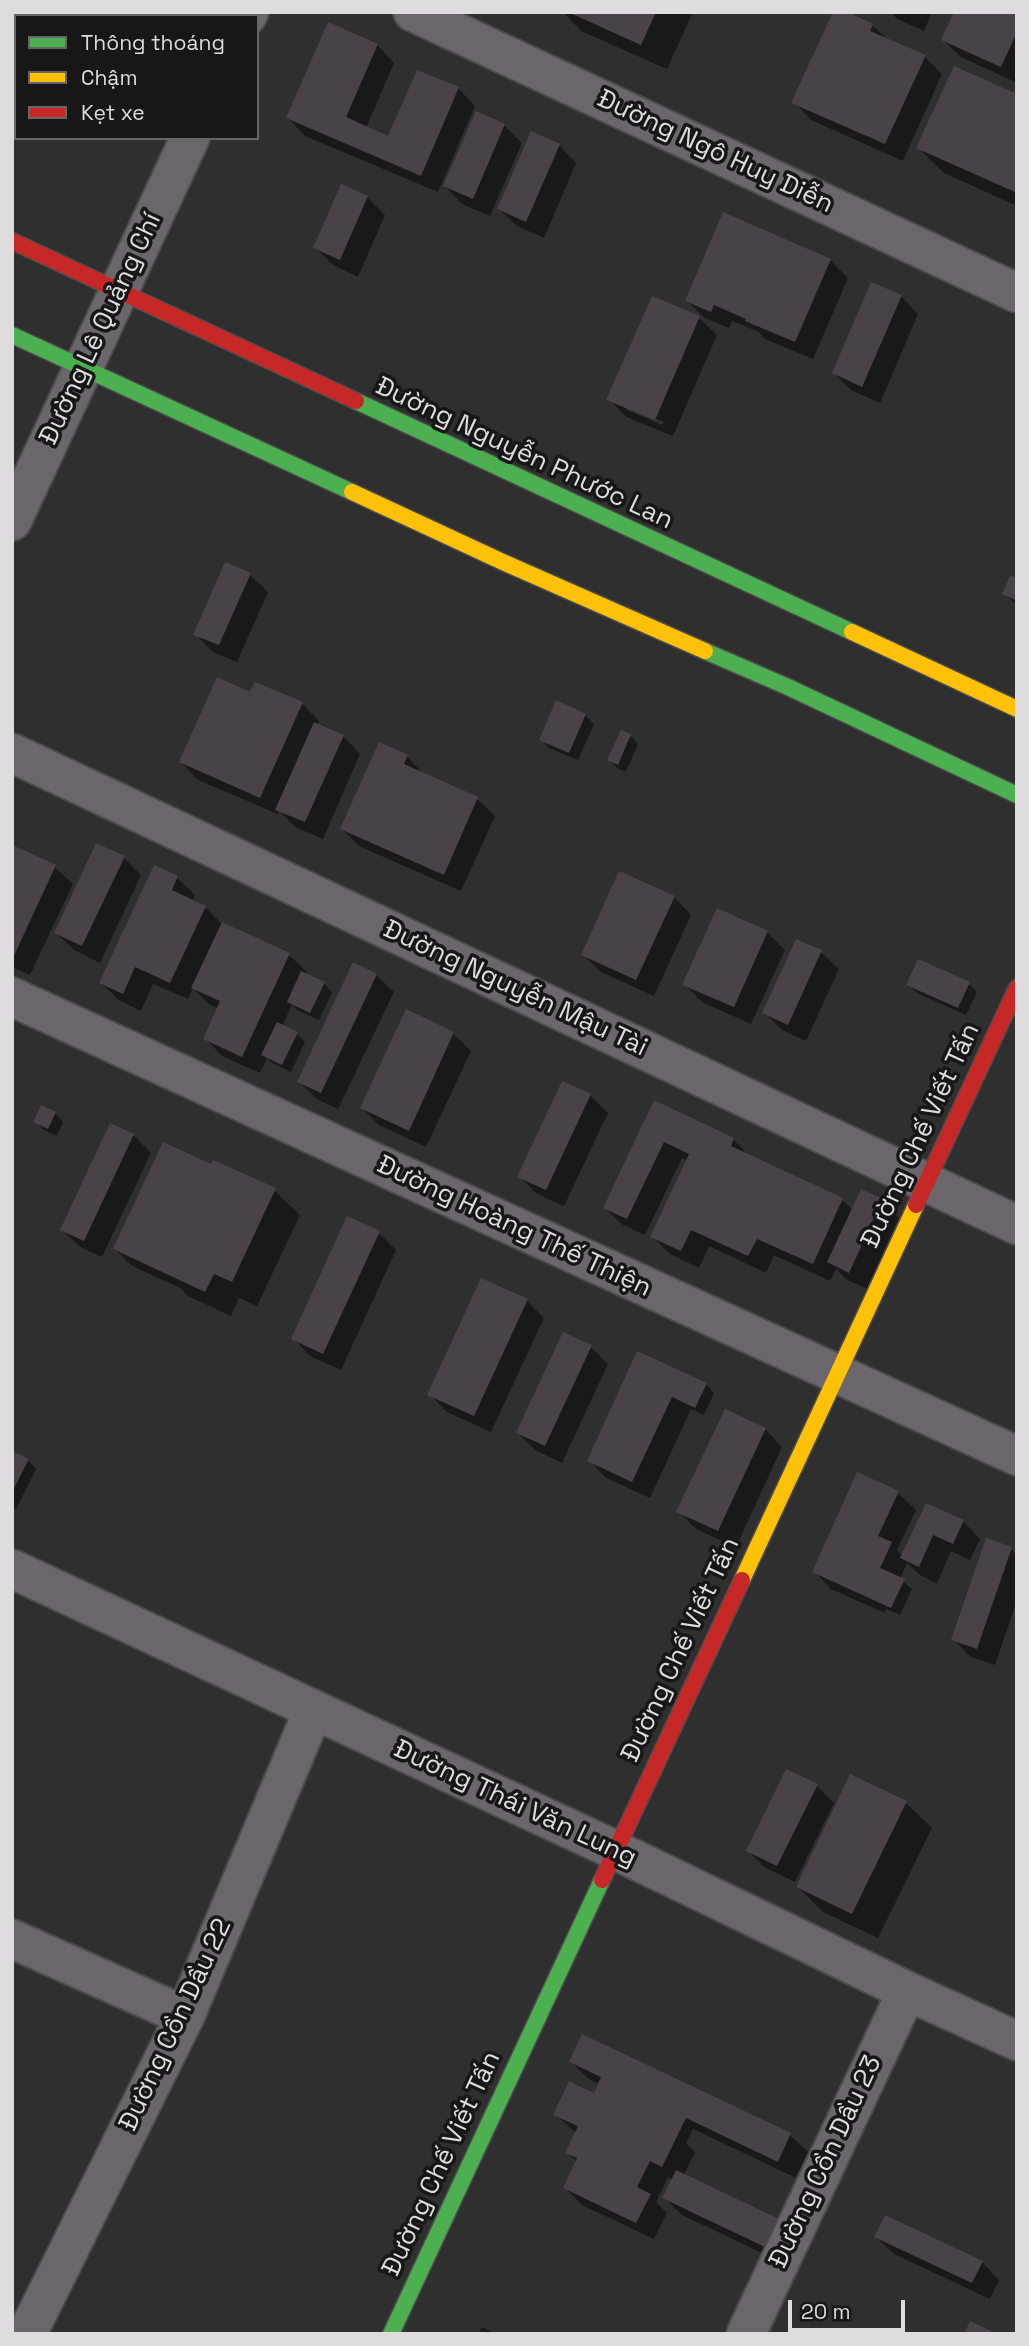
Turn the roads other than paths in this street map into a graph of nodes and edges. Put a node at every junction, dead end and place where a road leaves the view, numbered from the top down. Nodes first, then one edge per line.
1 (413, 12) edge
2 (189, 140) edge
3 (12, 242) edge
4 (119, 291) junction
5 (1017, 293) edge
6 (12, 335) edge
7 (83, 368) junction
8 (12, 521) edge
9 (1017, 709) edge
10 (12, 753) edge
11 (1017, 795) edge
12 (1017, 988) edge
13 (12, 997) edge
14 (926, 1182) junction
15 (1017, 1225) edge
16 (836, 1374) junction
17 (1017, 1455) edge
18 (12, 1569) edge
19 (313, 1711) junction
20 (615, 1850) junction
21 (12, 1939) edge
22 (907, 1991) junction
23 (185, 2016) junction
24 (1017, 2041) edge
25 (24, 2326) edge
26 (391, 2334) edge
27 (746, 2334) edge

1 - 5 street, Đường Ngô Huy Diễn
2 - 4 street, Đường Lê Quảng Chí
3 - 4 main road, Đường Nguyễn Phước Lan
4 - 7 street, Đường Lê Quảng Chí
4 - 9 main road, Đường Nguyễn Phước Lan
6 - 7 main road
7 - 8 street, Đường Lê Quảng Chí
7 - 11 main road
10 - 14 street, Đường Nguyễn Mậu Tài
12 - 14 main road, Đường Chế Viết Tấn
13 - 16 street, Đường Hoàng Thế Thiện
14 - 15 street, Đường Nguyễn Mậu Tài
14 - 16 main road, Đường Chế Viết Tấn
16 - 17 street, Đường Hoàng Thế Thiện
16 - 20 main road, Đường Chế Viết Tấn
18 - 19 street, Đường Thái Văn Lung
19 - 20 street, Đường Thái Văn Lung
19 - 23 street, Đường Cồn Dầu 22
20 - 22 street, Đường Thái Văn Lung
20 - 26 main road, Đường Chế Viết Tấn
21 - 23 street
22 - 24 street, Đường Thái Văn Lung
22 - 27 street, Đường Cồn Dầu 23
23 - 25 street, Đường Cồn Dầu 22

